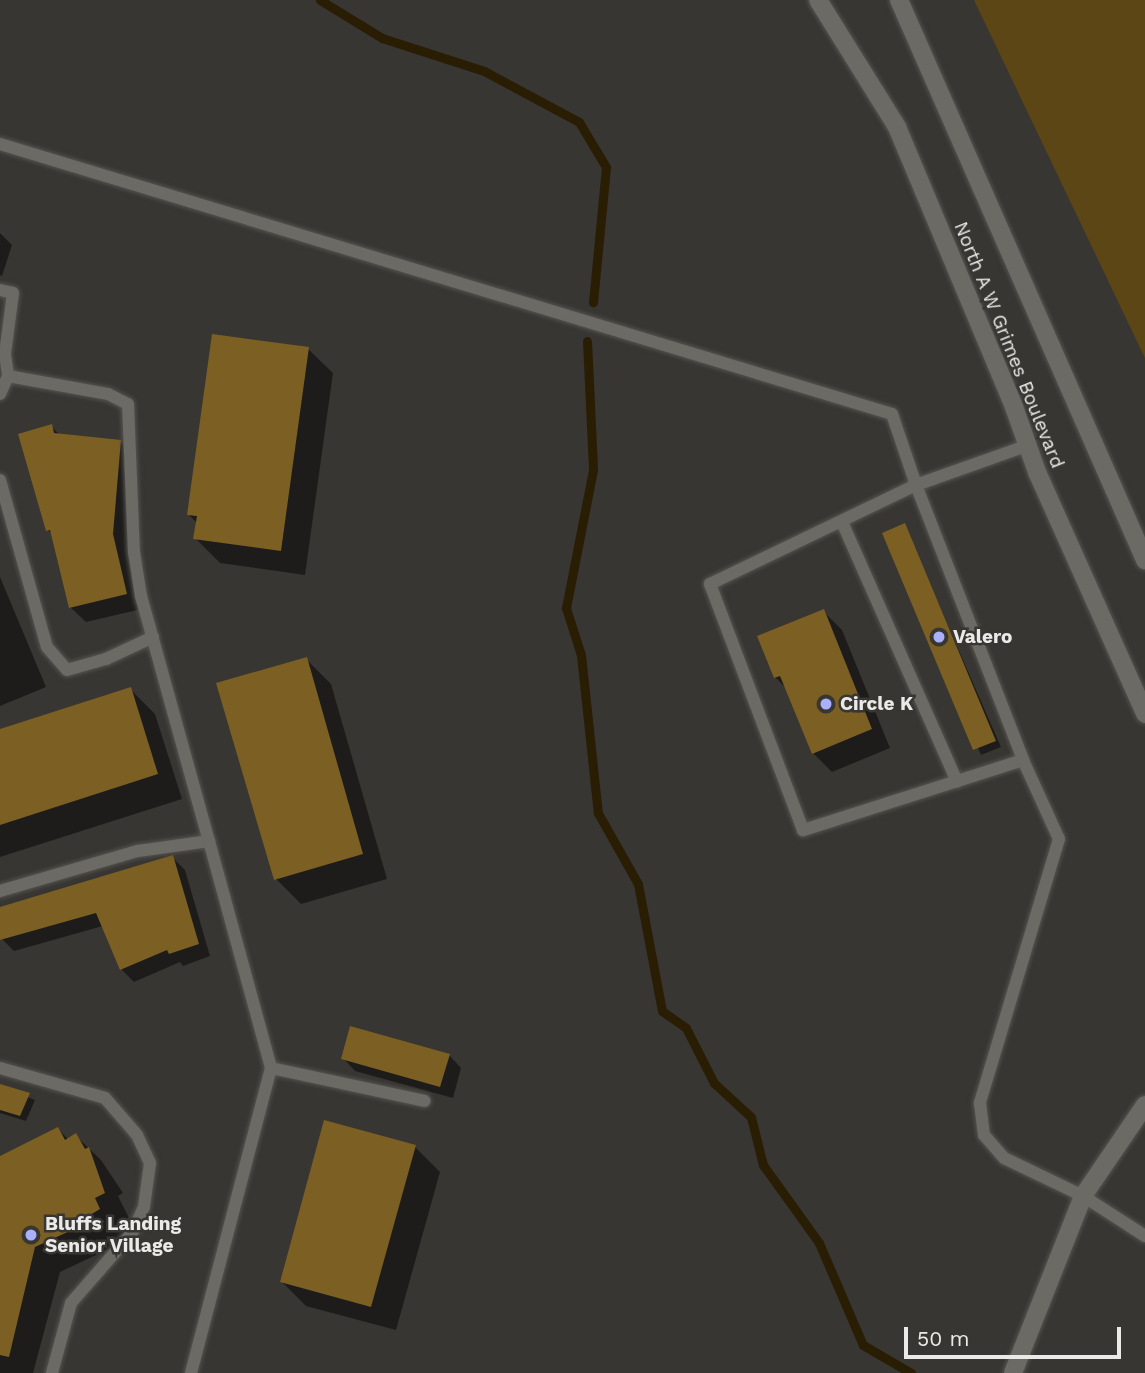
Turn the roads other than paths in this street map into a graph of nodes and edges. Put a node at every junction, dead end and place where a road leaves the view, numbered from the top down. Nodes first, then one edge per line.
1 (818, 0) edge
2 (899, 0) edge
3 (0, 144) edge
4 (0, 290) edge
5 (8, 376) junction
6 (0, 394) edge
7 (1029, 445) junction
8 (0, 480) edge
9 (916, 485) junction
10 (842, 522) junction
11 (1145, 560) edge
12 (153, 637) junction
13 (1145, 714) edge
14 (1023, 760) junction
15 (957, 782) junction
16 (209, 841) junction
17 (0, 891) edge
18 (0, 1068) edge
19 (271, 1068) junction
20 (425, 1101) dead end
21 (1145, 1105) edge
22 (1083, 1196) junction
23 (1145, 1237) edge
24 (52, 1373) edge
25 (191, 1373) edge
26 (1013, 1373) edge

1 - 7 main road, North A W Grimes Boulevard
2 - 11 main road, North A W Grimes Boulevard
3 - 9 lane
4 - 5 lane
5 - 6 lane
5 - 12 lane
7 - 9 lane
7 - 13 main road, North A W Grimes Boulevard
8 - 12 lane
9 - 10 lane
9 - 14 lane
10 - 15 lane
10 - 15 lane
12 - 16 lane
14 - 15 lane
14 - 22 lane
16 - 17 lane
16 - 19 lane
18 - 24 lane
19 - 20 lane
19 - 25 lane
21 - 22 main road
22 - 23 lane
22 - 26 main road

